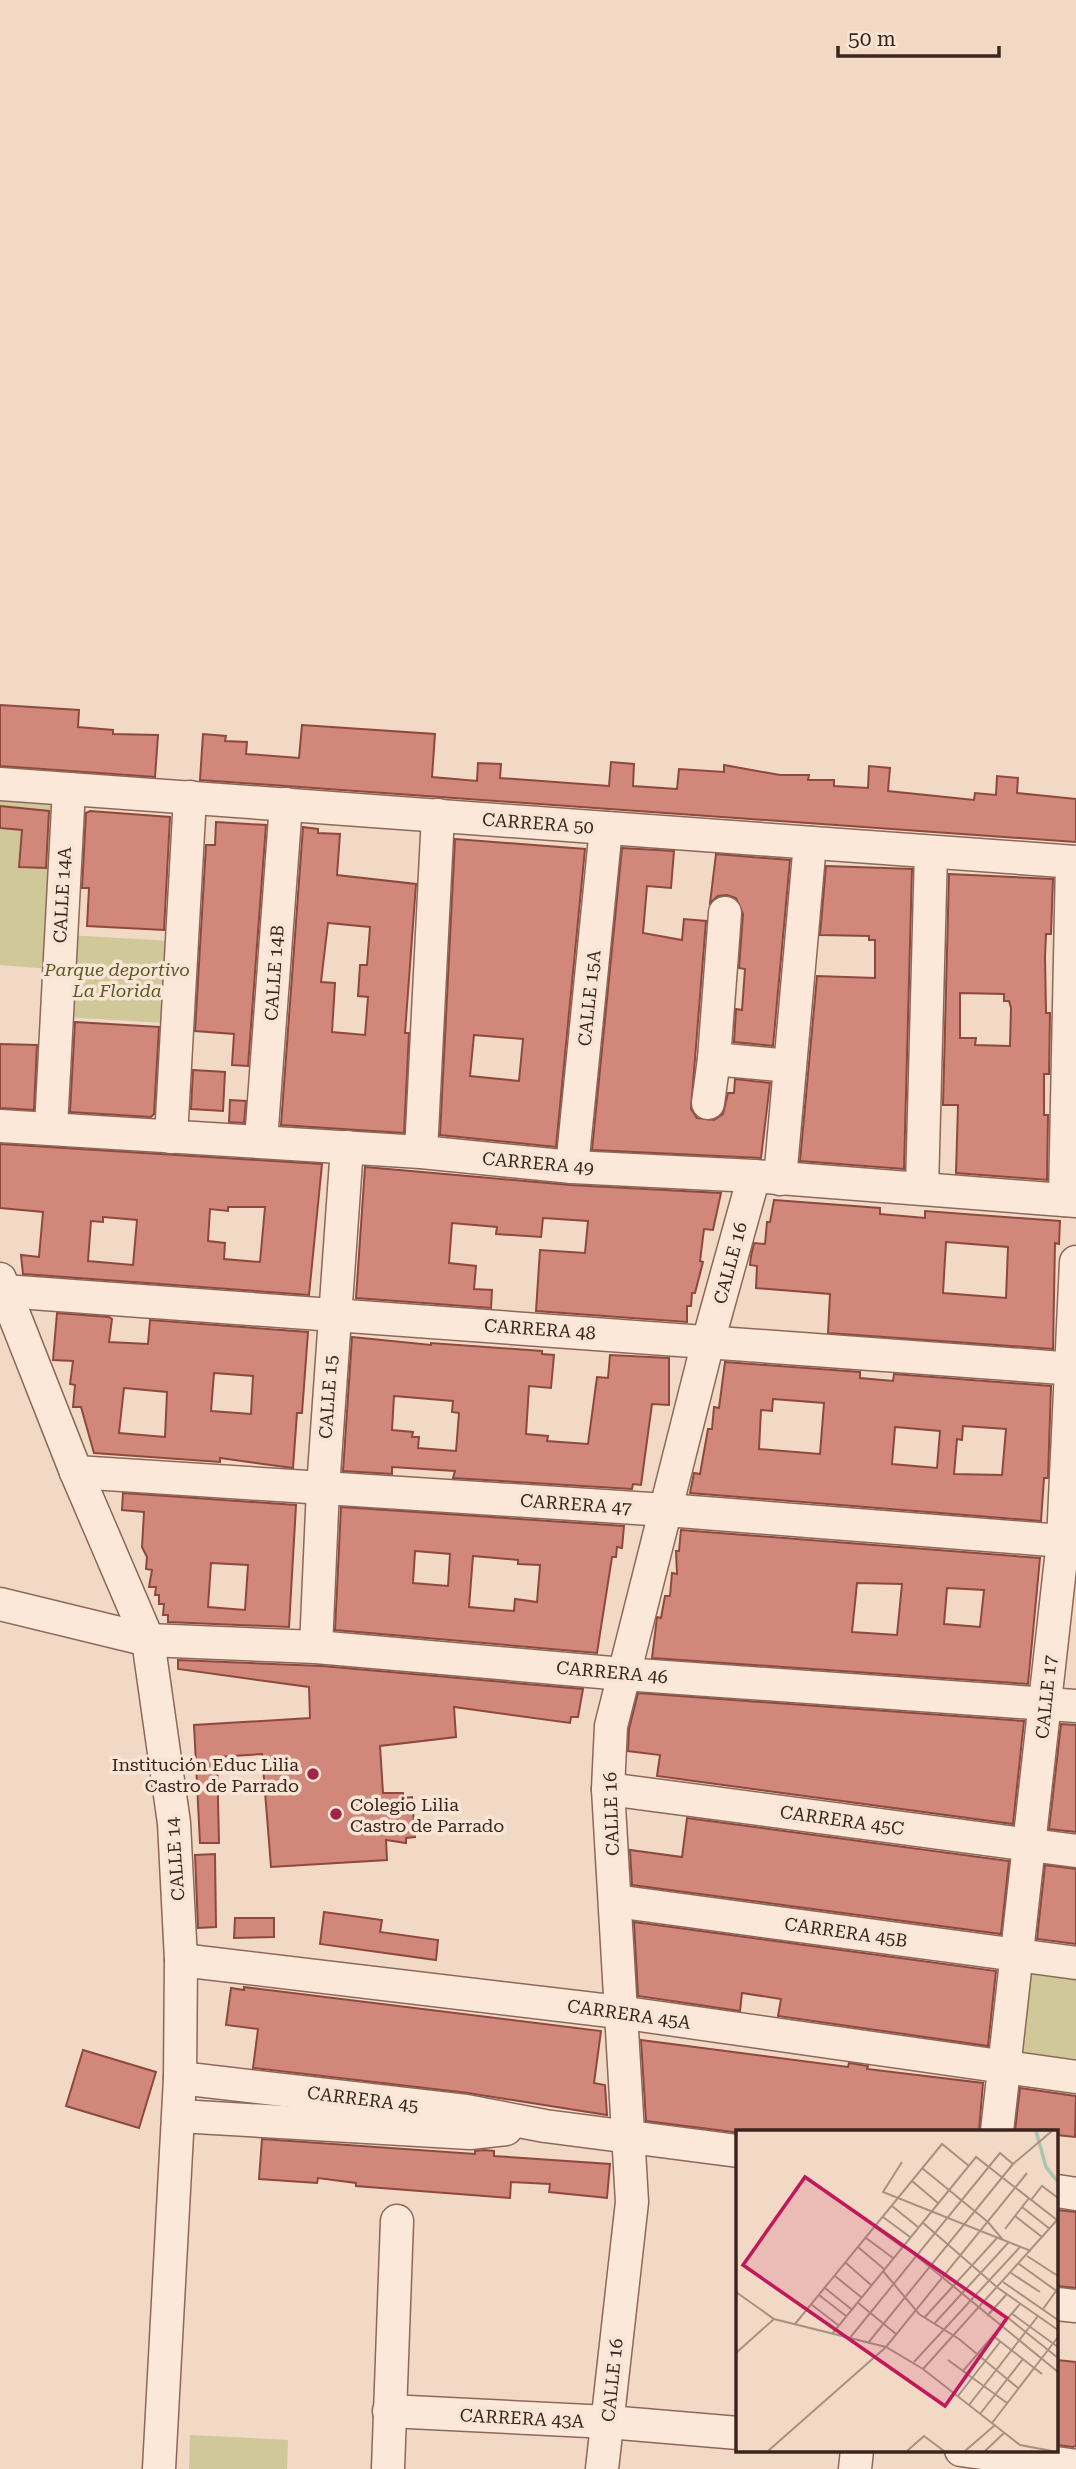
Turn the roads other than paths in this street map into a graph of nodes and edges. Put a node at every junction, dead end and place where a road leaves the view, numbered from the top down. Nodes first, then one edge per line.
1 (0, 784) edge
2 (69, 789) junction
3 (190, 797) junction
4 (286, 804) junction
5 (438, 815) junction
6 (606, 828) junction
7 (810, 843) junction
8 (931, 852) junction
9 (1074, 862) edge
10 (725, 913) dead end
11 (714, 1059) junction
12 (790, 1066) junction
13 (708, 1103) dead end
14 (0, 1126) edge
15 (51, 1127) junction
16 (171, 1137) junction
17 (261, 1141) junction
18 (346, 1147) junction
19 (421, 1152) junction
20 (572, 1167) junction
21 (767, 1177) junction
22 (922, 1188) junction
23 (1070, 1201) edge
24 (1076, 1262) edge
25 (2, 1285) edge
26 (333, 1314) junction
27 (708, 1342) junction
28 (1073, 1369) edge
29 (76, 1472) junction
30 (323, 1488) junction
31 (666, 1510) junction
32 (1070, 1542) edge
33 (0, 1604) edge
34 (148, 1640) junction
35 (316, 1647) junction
36 (623, 1674) junction
37 (1061, 1705) edge
38 (608, 1789) junction
39 (1030, 1845) junction
40 (1076, 1851) edge
41 (615, 1901) junction
42 (1017, 1956) junction
43 (181, 1960) junction
44 (1076, 1964) edge
45 (619, 2012) junction
46 (1004, 2068) junction
47 (1076, 2077) edge
48 (180, 2078) junction
49 (179, 2116) junction
50 (545, 2126) junction
51 (997, 2130) edge
52 (630, 2137) junction
53 (736, 2151) edge
54 (1058, 2191) edge
55 (1076, 2194) edge
56 (397, 2221) dead end
57 (1058, 2304) edge
58 (1076, 2306) edge
59 (389, 2411) junction
60 (608, 2422) junction
61 (736, 2433) edge
62 (977, 2452) edge
63 (1076, 2466) edge
64 (159, 2469) edge
65 (388, 2469) edge
66 (603, 2469) edge

1 - 2 street, CARRERA 50
2 - 3 street, CARRERA 50
2 - 15 street, CALLE 14A
3 - 4 street, CARRERA 50
3 - 16 street
4 - 5 street, CARRERA 50
4 - 17 street, CALLE 14B
5 - 6 street, CARRERA 50
5 - 19 street
6 - 7 street, CARRERA 50
6 - 20 street, CALLE 15A
7 - 8 street, CARRERA 50
7 - 12 street, CALLE 16
8 - 9 street, CARRERA 50
8 - 22 street
9 - 23 street
10 - 11 street
11 - 12 street
11 - 13 street
12 - 21 street, CALLE 16
14 - 15 street, CARRERA 49
15 - 16 street, CARRERA 49
16 - 17 street, CARRERA 49
17 - 18 street, CARRERA 49
18 - 19 street, CARRERA 49
18 - 26 street, CALLE 15
19 - 20 street, CARRERA 49
20 - 21 street, CARRERA 49
21 - 22 street, CARRERA 49
21 - 27 street, CALLE 16
22 - 23 street, CARRERA 49
24 - 28 street, CALLE 17
25 - 26 street, CARRERA 48
25 - 29 street, CALLE 14
26 - 27 street, CARRERA 48
26 - 30 street, CALLE 15
27 - 28 street, CARRERA 48
27 - 31 street, CALLE 16
28 - 32 street, CALLE 17
29 - 30 street, CARRERA 47
29 - 34 street, CALLE 14
30 - 31 street, CARRERA 47
30 - 35 street, CALLE 15
31 - 32 street, CARRERA 47
31 - 36 street, CALLE 16
32 - 37 street, CALLE 17
33 - 34 street, CARRERA 46
34 - 35 street, CARRERA 46
34 - 43 street, CALLE 14
35 - 36 street, CARRERA 46
36 - 37 street, CARRERA 46
36 - 38 street, CALLE 16
37 - 39 street, CALLE 17
38 - 39 street, CARRERA 45C
38 - 41 street, CALLE 16
39 - 40 street, CARRERA 45C
39 - 42 street, CALLE 17
41 - 42 street, CARRERA 45B
41 - 45 street, CALLE 16
42 - 44 street, CARRERA 45B
42 - 46 street, CALLE 17
43 - 45 street, CARRERA 45A
43 - 48 street, CALLE 14
45 - 46 street, CARRERA 45A
45 - 52 street, CALLE 16
46 - 47 street, CARRERA 45A
46 - 51 street, CALLE 17
48 - 49 street, CALLE 14
48 - 50 street, CARRERA 45
49 - 50 street, CARRERA 45
49 - 64 street, CALLE 14
50 - 52 street, CARRERA 45
52 - 53 street, CARRERA 45
52 - 60 street, CALLE 16
54 - 55 street
56 - 59 street
57 - 58 street
59 - 60 street, CARRERA 43A
59 - 65 street
60 - 61 street, CARRERA 43A
60 - 66 street, CALLE 16
62 - 63 street

